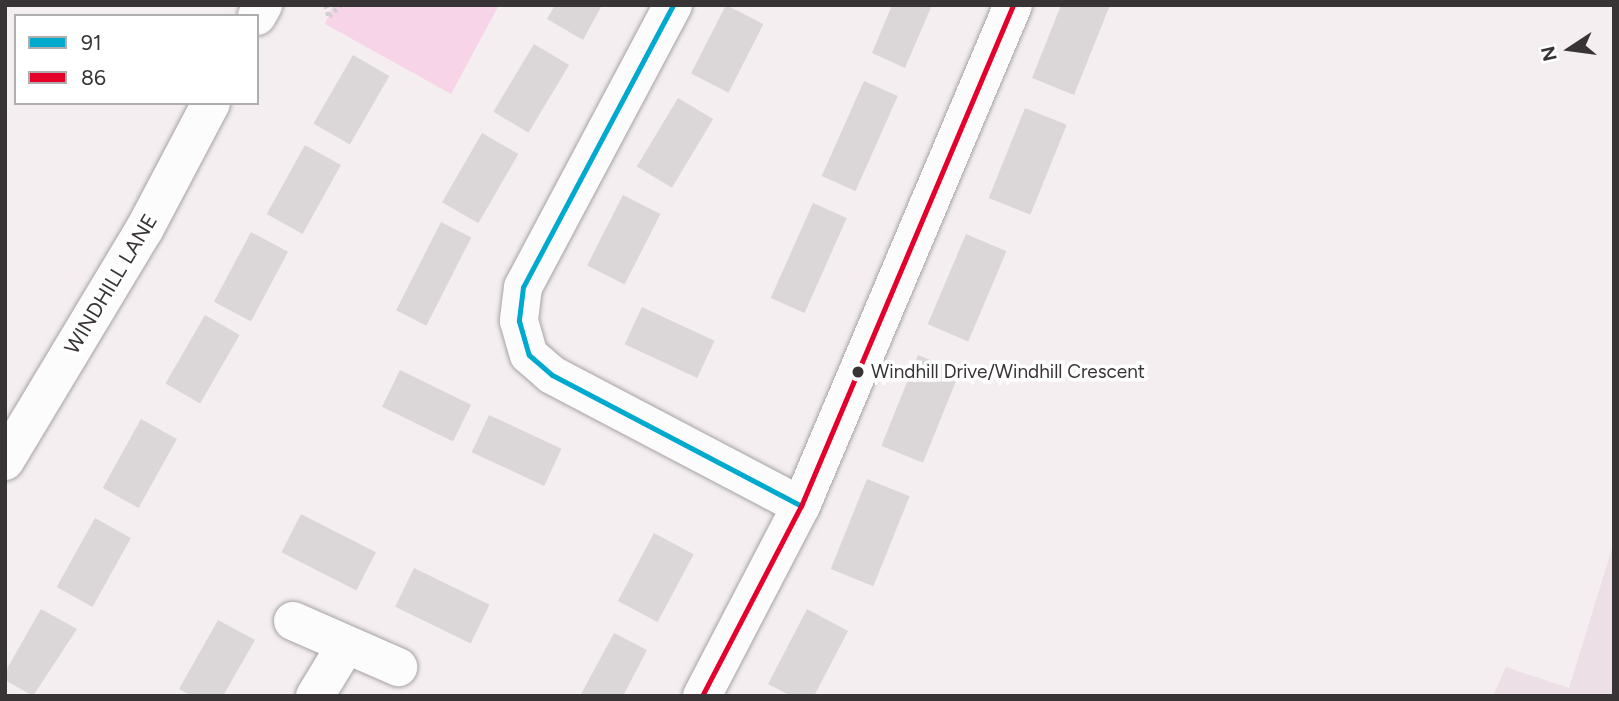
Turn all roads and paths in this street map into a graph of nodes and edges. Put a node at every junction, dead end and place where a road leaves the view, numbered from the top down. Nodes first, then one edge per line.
1 (326, 5) edge
2 (340, 5) edge
3 (673, 5) edge
4 (1013, 5) edge
5 (210, 105) edge
6 (5, 461) edge
7 (801, 506) junction
8 (293, 621) dead end
9 (346, 645) junction
10 (398, 667) dead end
11 (315, 696) edge
12 (702, 696) edge

1 - 2 path
3 - 7 street
4 - 7 street
5 - 6 street, WINDHILL LANE
7 - 12 street
8 - 9 street
9 - 10 street
9 - 11 street

